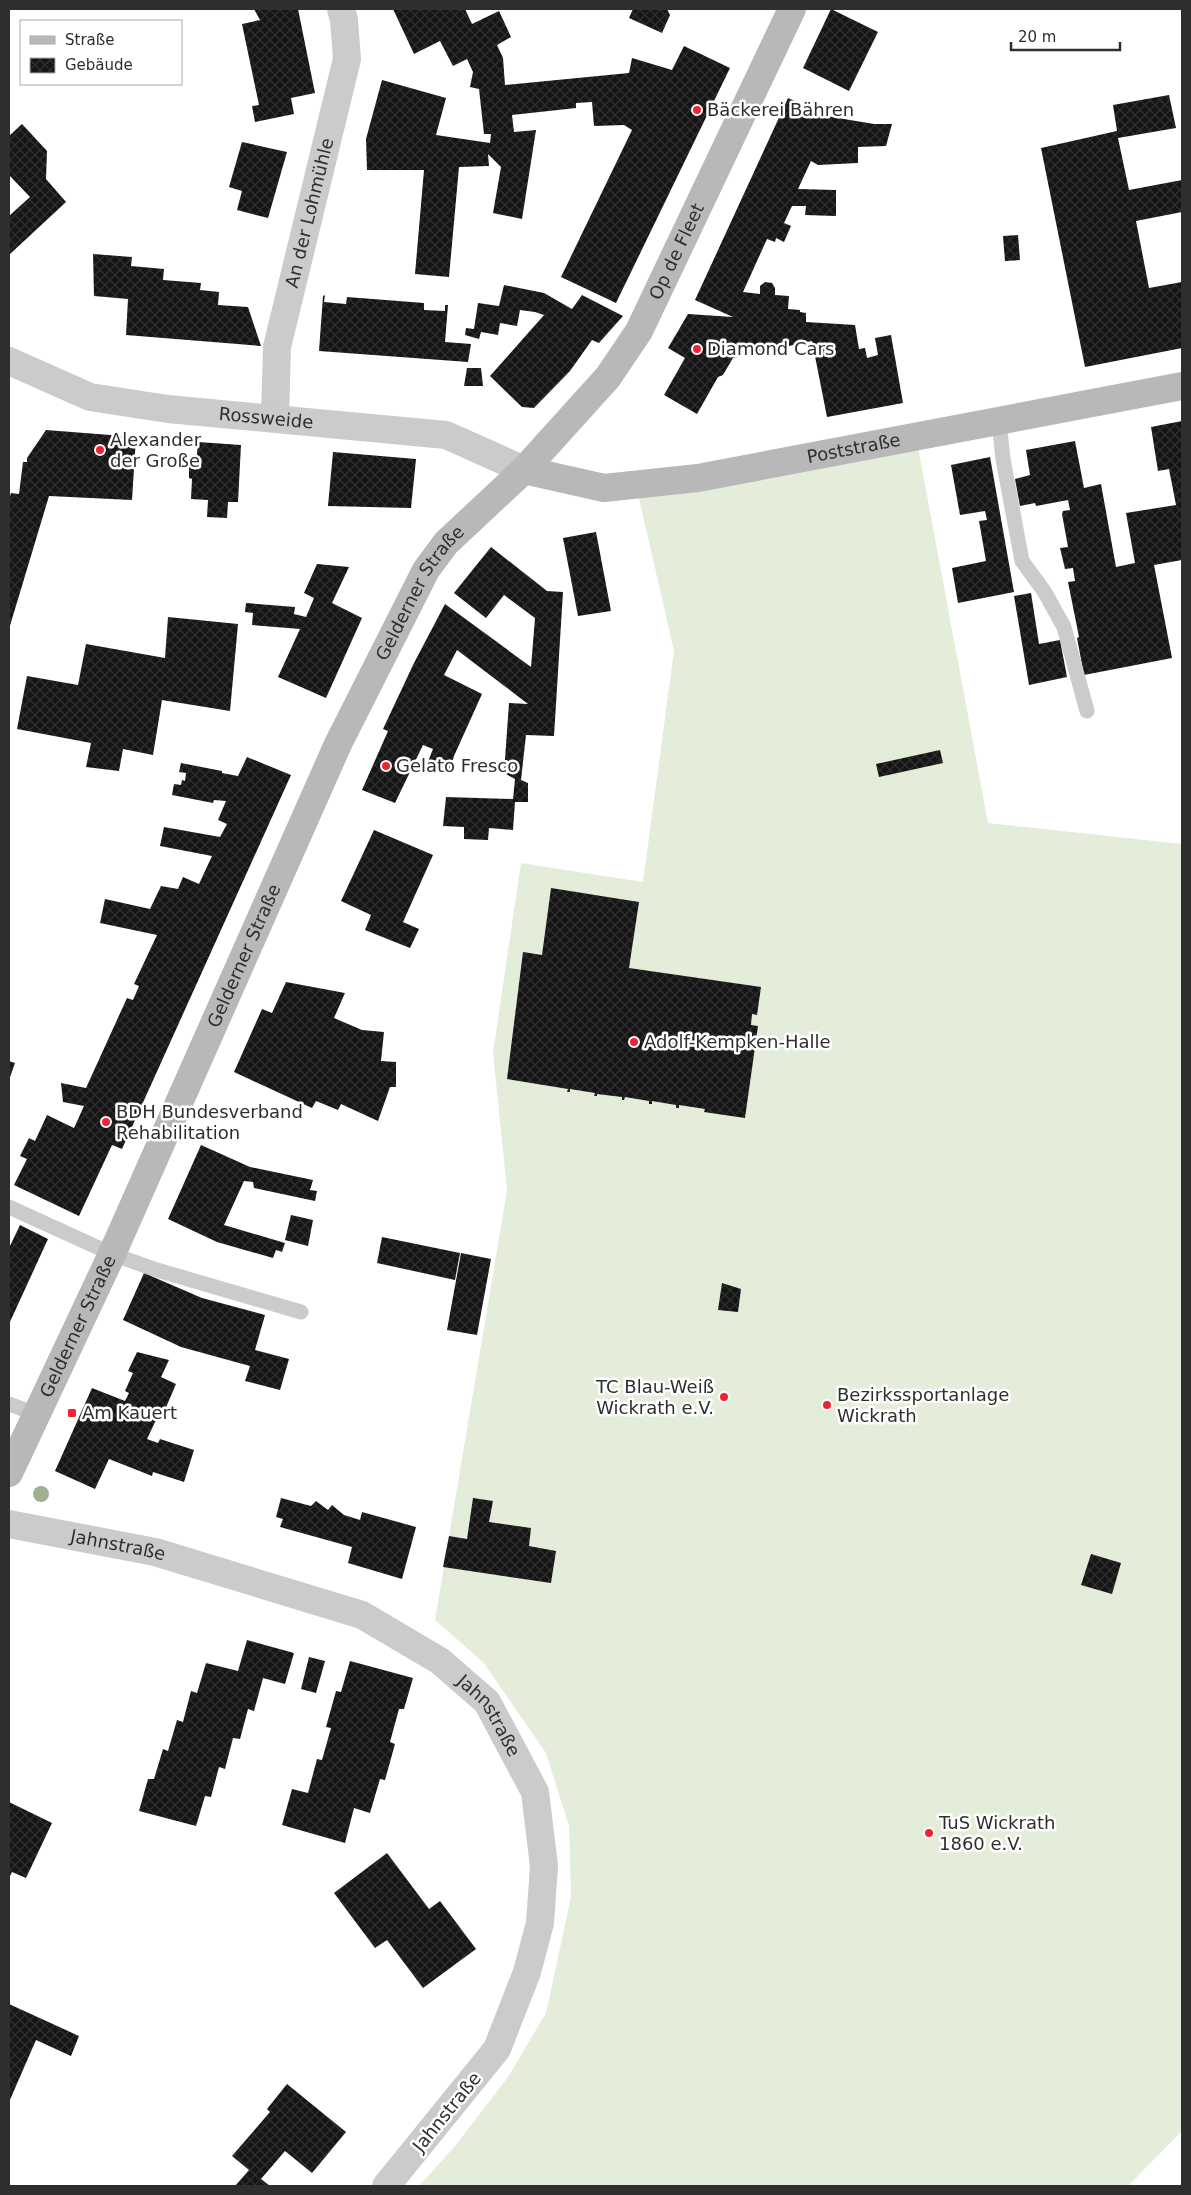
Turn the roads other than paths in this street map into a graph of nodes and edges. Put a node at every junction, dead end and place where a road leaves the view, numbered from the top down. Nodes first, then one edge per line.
1 (341, 9) edge
2 (792, 9) edge
3 (9, 361) edge
4 (1182, 386) edge
5 (275, 418) junction
6 (999, 421) junction
7 (524, 470) junction
8 (1087, 711) dead end
9 (9, 1207) edge
10 (112, 1254) junction
11 (301, 1312) dead end
12 (9, 1404) edge
13 (36, 1414) junction
14 (9, 1473) edge
15 (9, 1524) edge
16 (386, 2186) edge

1 - 5 street, An der Lohmühle
2 - 7 main road, Op de Fleet
3 - 5 street, Rossweide
4 - 6 main road, Poststraße
5 - 7 street, Rossweide
6 - 7 main road, Poststraße
6 - 8 lane
7 - 10 main road, Gelderner Straße
9 - 10 lane
10 - 11 lane
10 - 13 main road, Gelderner Straße
12 - 13 lane
13 - 14 main road, Gelderner Straße
15 - 16 street, Jahnstraße

